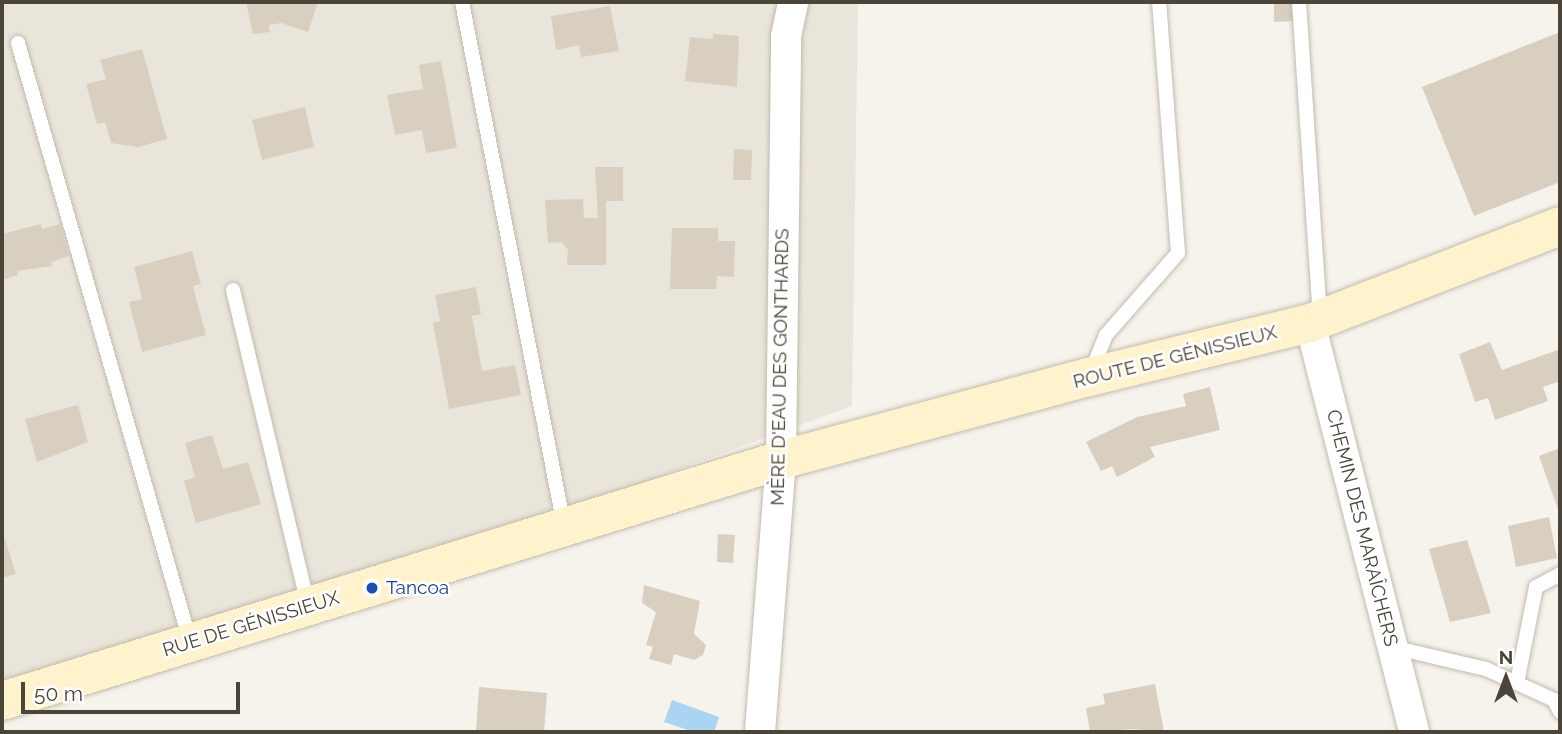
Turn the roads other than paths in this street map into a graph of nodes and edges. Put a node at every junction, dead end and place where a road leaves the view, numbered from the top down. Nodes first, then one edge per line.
1 (462, 2) edge
2 (793, 2) edge
3 (1159, 2) edge
4 (1299, 2) edge
5 (18, 43) dead end
6 (1560, 226) edge
7 (233, 290) dead end
8 (1315, 321) junction
9 (1089, 377) junction
10 (781, 460) junction
11 (565, 530) junction
12 (1560, 574) edge
13 (308, 606) junction
14 (191, 643) junction
15 (1392, 647) junction
16 (1517, 683) junction
17 (2, 701) edge
18 (1560, 712) edge
19 (760, 732) edge
20 (1414, 732) edge

1 - 11 lane
2 - 10 street, MÈRE D'EAU DES GONTHARDS
3 - 9 lane
4 - 8 lane
5 - 14 lane
6 - 8 street, ROUTE DE GÉNISSIEUX
7 - 13 lane
8 - 9 street, ROUTE DE GÉNISSIEUX
8 - 15 street, CHEMIN DES MARAÎCHERS
9 - 10 street, ROUTE DE GÉNISSIEUX
10 - 11 street, RUE DE GÉNISSIEUX
10 - 19 street, MÈRE D'EAU DES GONTHARDS
11 - 13 street, RUE DE GÉNISSIEUX
12 - 16 lane
13 - 14 street, RUE DE GÉNISSIEUX
14 - 17 street, RUE DE GÉNISSIEUX
15 - 16 lane
15 - 20 street, CHEMIN DES MARAÎCHERS
16 - 18 lane

